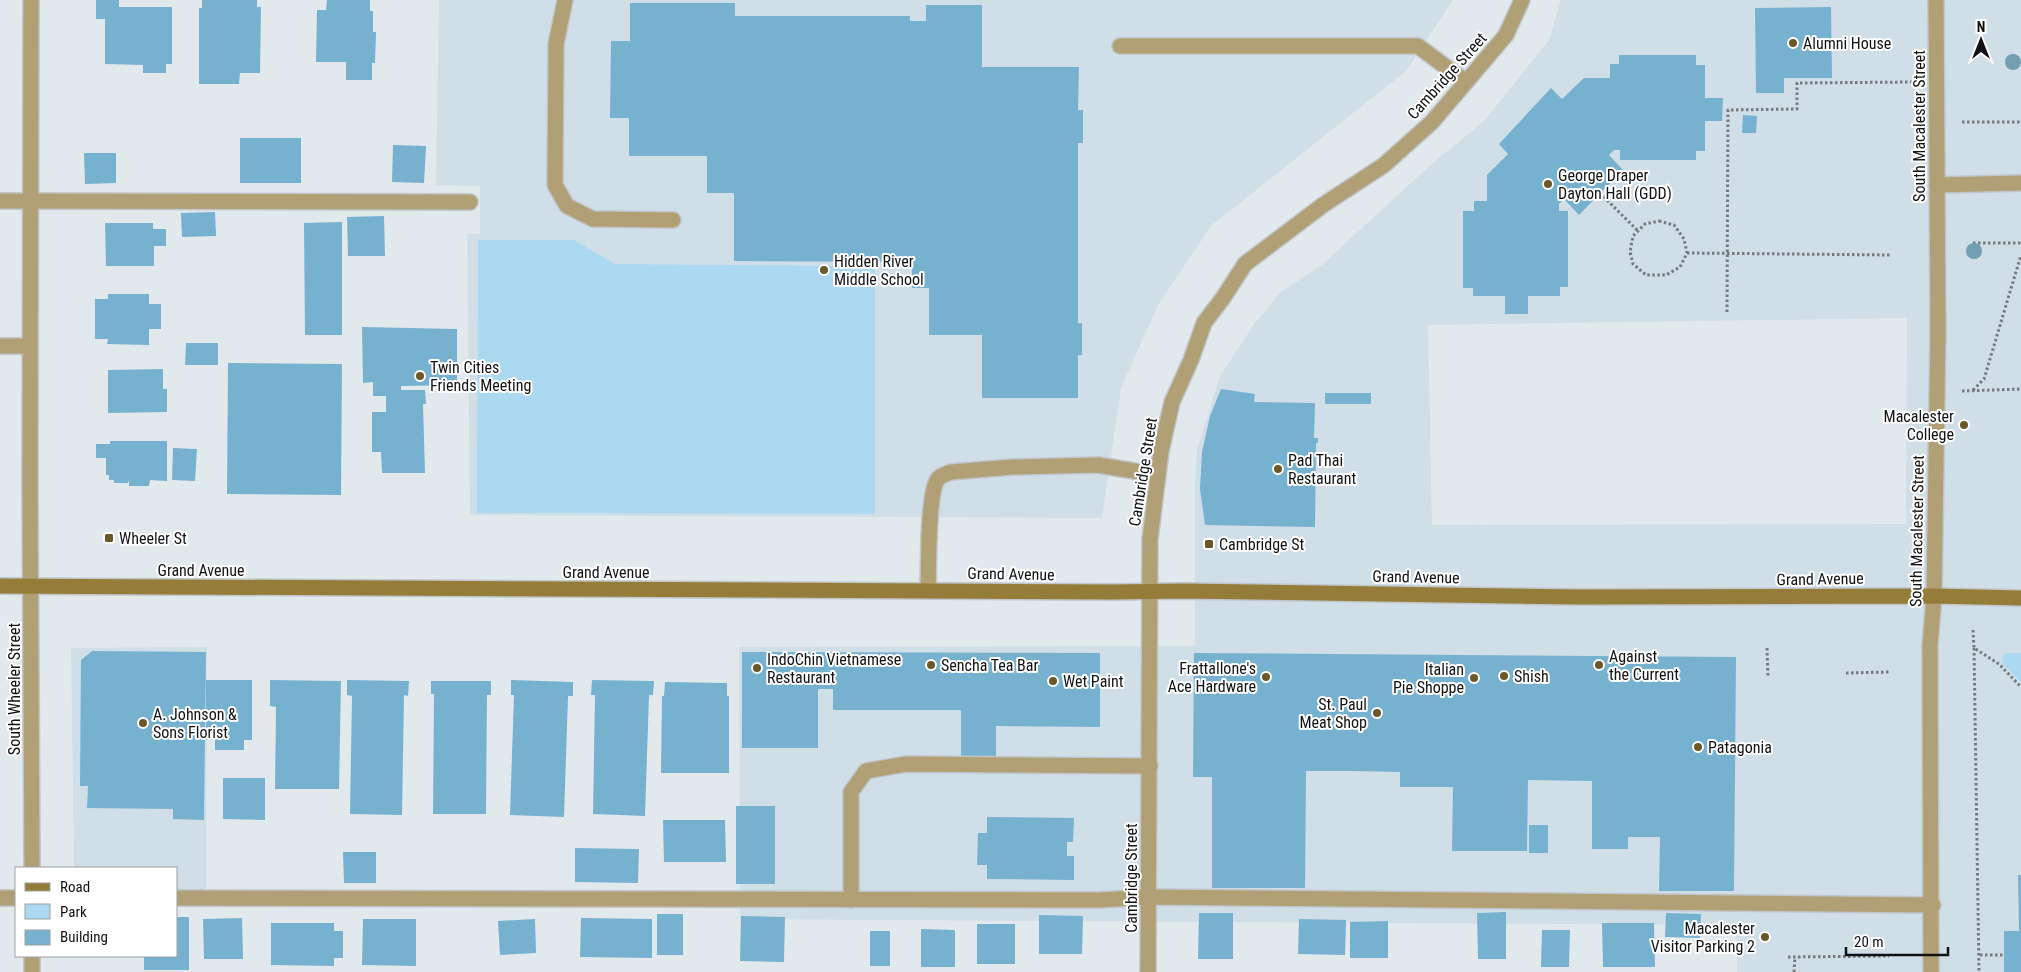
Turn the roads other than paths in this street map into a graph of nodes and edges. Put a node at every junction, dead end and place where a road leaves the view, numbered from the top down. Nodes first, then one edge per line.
1 (31, 0) edge
2 (565, 0) edge
3 (1522, 0) edge
4 (1936, 0) edge
5 (1120, 46) dead end
6 (1466, 82) junction
7 (2021, 183) edge
8 (1937, 185) junction
9 (0, 201) edge
10 (30, 201) junction
11 (470, 202) dead end
12 (673, 220) dead end
13 (0, 346) edge
14 (30, 346) junction
15 (1158, 475) junction
16 (0, 586) edge
17 (31, 586) junction
18 (928, 590) junction
19 (1151, 592) junction
20 (1934, 596) junction
21 (2021, 598) edge
22 (1150, 766) junction
23 (32, 867) edge
24 (0, 898) edge
25 (15, 898) edge
26 (178, 898) edge
27 (1148, 898) junction
28 (851, 900) junction
29 (1932, 906) junction
30 (32, 957) edge
31 (32, 972) edge
32 (1148, 972) edge
33 (1931, 972) edge

1 - 10 street, South Wheeler Street
2 - 12 street
3 - 6 street, Cambridge Street
4 - 8 street, South Macalester Street
5 - 6 street
6 - 15 street, Cambridge Street
7 - 8 street
8 - 20 street, South Macalester Street
9 - 10 street
10 - 11 street
10 - 14 street, South Wheeler Street
13 - 14 street
14 - 17 street, South Wheeler Street
15 - 18 street
15 - 19 street, Cambridge Street
16 - 17 main road, Grand Avenue
17 - 18 main road, Grand Avenue
17 - 23 street, South Wheeler Street
18 - 19 main road, Grand Avenue
19 - 20 main road, Grand Avenue
19 - 22 street, Cambridge Street
20 - 21 main road, Grand Avenue
20 - 29 street, South Macalester Street
22 - 27 street, Cambridge Street
22 - 28 street
24 - 25 street
26 - 28 street
27 - 28 street
27 - 29 street
27 - 32 street, Cambridge Street
29 - 33 street, South Macalester Street
30 - 31 street

